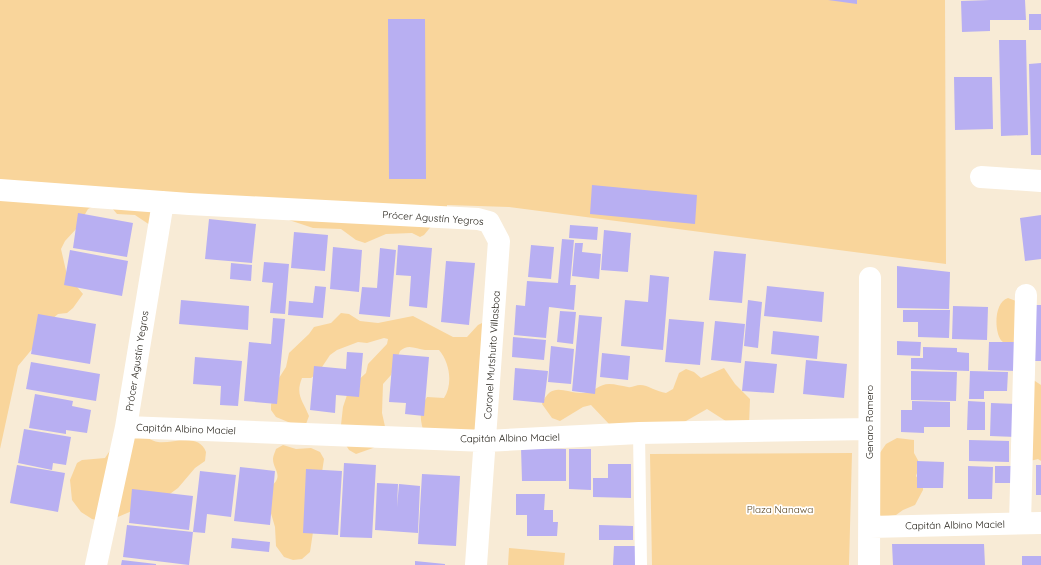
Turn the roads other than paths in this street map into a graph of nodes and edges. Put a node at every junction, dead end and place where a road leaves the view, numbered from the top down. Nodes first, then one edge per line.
1 (981, 177) dead end
2 (1041, 181) edge
3 (0, 190) edge
4 (163, 202) junction
5 (500, 241) joint
6 (870, 278) dead end
7 (1026, 295) dead end
8 (126, 427) junction
9 (869, 430) junction
10 (639, 433) junction
11 (486, 441) junction
12 (1031, 523) edge
13 (870, 527) junction
14 (96, 565) edge
15 (476, 565) edge
16 (641, 565) edge
17 (869, 565) edge

1 - 2 street
3 - 4 street, Prócer Agustín Yegros
4 - 5 street, Prócer Agustín Yegros
4 - 8 street, Prócer Agustín Yegros
5 - 11 street, Coronel Mutshuito Villasboa
6 - 9 street, Genaro Romero
7 - 12 street
8 - 11 street, Capitán Albino Maciel
8 - 14 street, Prócer Agustín Yegros
9 - 10 street, Capitán Albino Maciel
9 - 13 street, Genaro Romero
10 - 11 street, Capitán Albino Maciel
10 - 16 lane
11 - 15 street, Coronel Mutshuito Villasboa
12 - 13 street, Capitán Albino Maciel
13 - 17 street, Genaro Romero

